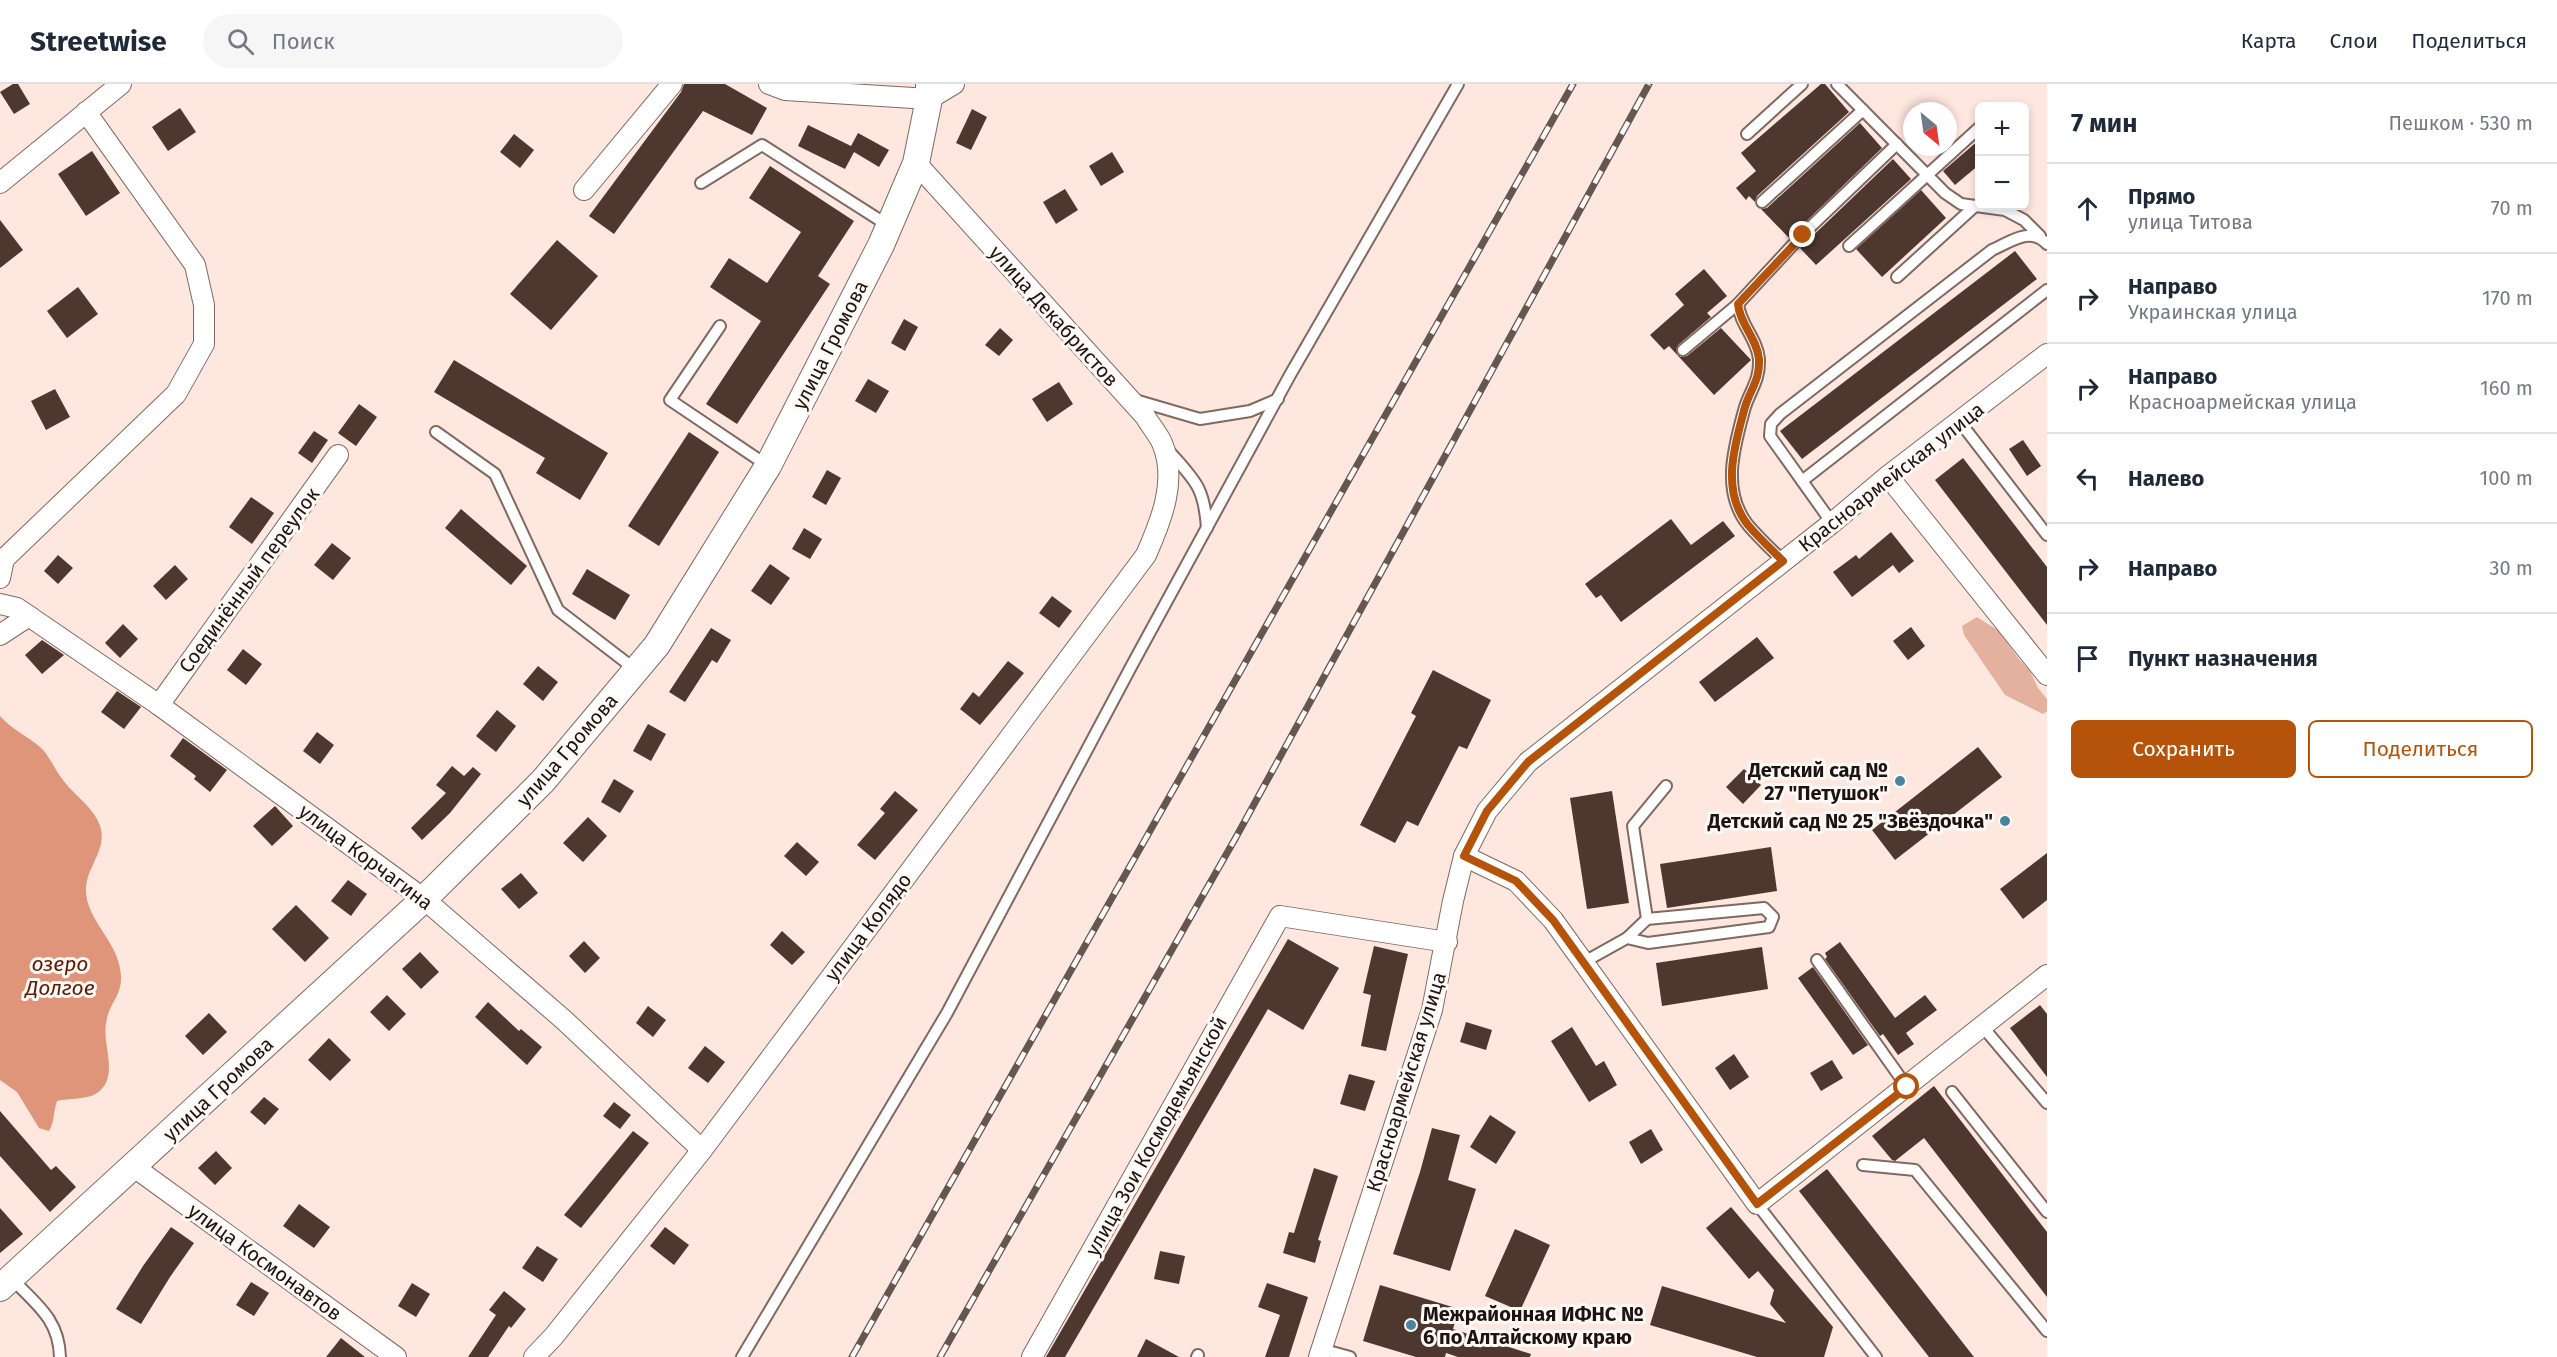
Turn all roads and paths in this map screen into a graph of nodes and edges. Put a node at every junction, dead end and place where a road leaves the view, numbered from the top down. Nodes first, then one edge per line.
1 (121, 84) edge
2 (672, 84) edge
3 (769, 84) edge
4 (954, 84) edge
5 (1458, 84) edge
6 (1802, 84) edge
7 (1837, 84) edge
8 (929, 91) edge
9 (1863, 110) junction
10 (86, 112) junction
11 (1975, 131) edge
12 (1747, 134) dead end
13 (1897, 144) junction
14 (916, 163) junction
15 (1927, 174) junction
16 (0, 183) edge
17 (701, 183) dead end
18 (584, 190) dead end
19 (1762, 202) dead end
20 (1975, 206) joint
21 (2005, 210) edge
22 (889, 226) junction
23 (2045, 241) edge
24 (1849, 246) dead end
25 (1897, 277) dead end
26 (2047, 291) edge
27 (1738, 304) junction
28 (720, 326) dead end
29 (1683, 350) dead end
30 (2047, 354) edge
31 (1129, 399) junction
32 (1278, 399) junction
33 (1960, 422) junction
34 (436, 432) dead end
35 (1163, 444) junction
36 (338, 455) dead end
37 (768, 466) junction
38 (1888, 476) junction
39 (1169, 480) joint
40 (1802, 481) junction
41 (1832, 523) junction
42 (1207, 528) junction
43 (2047, 535) edge
44 (1783, 561) junction
45 (0, 578) edge
46 (0, 604) edge
47 (29, 616) junction
48 (0, 635) edge
49 (636, 671) junction
50 (2047, 675) edge
51 (159, 705) junction
52 (1666, 786) dead end
53 (1464, 856) junction
54 (424, 899) junction
55 (1647, 919) junction
56 (1627, 938) junction
57 (1447, 942) junction
58 (1817, 960) dead end
59 (1584, 962) junction
60 (2047, 975) edge
61 (1982, 1026) junction
62 (1907, 1087) junction
63 (1952, 1092) dead end
64 (2047, 1103) edge
65 (702, 1150) junction
66 (1863, 1165) dead end
67 (134, 1167) junction
68 (1757, 1204) junction
69 (2047, 1212) edge
70 (6, 1283) edge
71 (2047, 1330) edge
72 (1320, 1353) edge
73 (60, 1357) edge
74 (396, 1357) edge
75 (534, 1357) edge
76 (742, 1357) edge
77 (1032, 1357) edge
78 (1350, 1357) edge
79 (1876, 1357) edge

1 - 10 street
2 - 18 street
3 - 8 street
4 - 8 street
5 - 32 lane
6 - 12 lane
7 - 9 lane
8 - 14 street, улица Громова
9 - 13 lane
9 - 19 lane
10 - 16 street
10 - 45 street
11 - 15 lane
13 - 15 lane
13 - 27 lane
14 - 22 street, улица Громова
14 - 31 street, улица Декабристов
15 - 20 lane
15 - 24 lane
17 - 22 lane
20 - 25 lane
21 - 23 lane
22 - 37 street, улица Громова
23 - 40 lane
26 - 40 lane
27 - 29 lane
27 - 44 lane
28 - 37 lane
30 - 33 street, Красноармейская улица
31 - 32 lane
31 - 35 street, улица Декабристов
32 - 42 lane
33 - 38 street, Красноармейская улица
33 - 43 lane
34 - 49 lane
35 - 39 street, улица Декабристов
35 - 42 lane
36 - 51 street, Соединённый переулок
37 - 49 street, улица Громова
38 - 41 street, Красноармейская улица
38 - 50 street
39 - 65 street, улица Колядо
40 - 41 lane
41 - 44 street, Красноармейская улица
42 - 76 lane
44 - 53 street, Красноармейская улица
46 - 47 street, улица Корчагина
47 - 48 street
47 - 51 street, улица Корчагина
49 - 54 street, улица Громова
51 - 54 street, улица Корчагина
52 - 55 lane
53 - 57 street, Красноармейская улица
53 - 59 street
54 - 65 street, улица Корчагина
54 - 67 street, улица Громова
55 - 56 lane
55 - 56 lane
56 - 59 lane
57 - 72 street, Красноармейская улица
57 - 77 street, улица Зои Космодемьянской
58 - 62 lane
59 - 68 street
60 - 61 street
61 - 62 street
61 - 64 lane
62 - 68 street
63 - 69 lane
65 - 75 street, улица Колядо
66 - 71 lane
67 - 70 street, улица Громова
67 - 74 street, улица Космонавтов
68 - 79 lane
70 - 73 lane
72 - 78 lane

